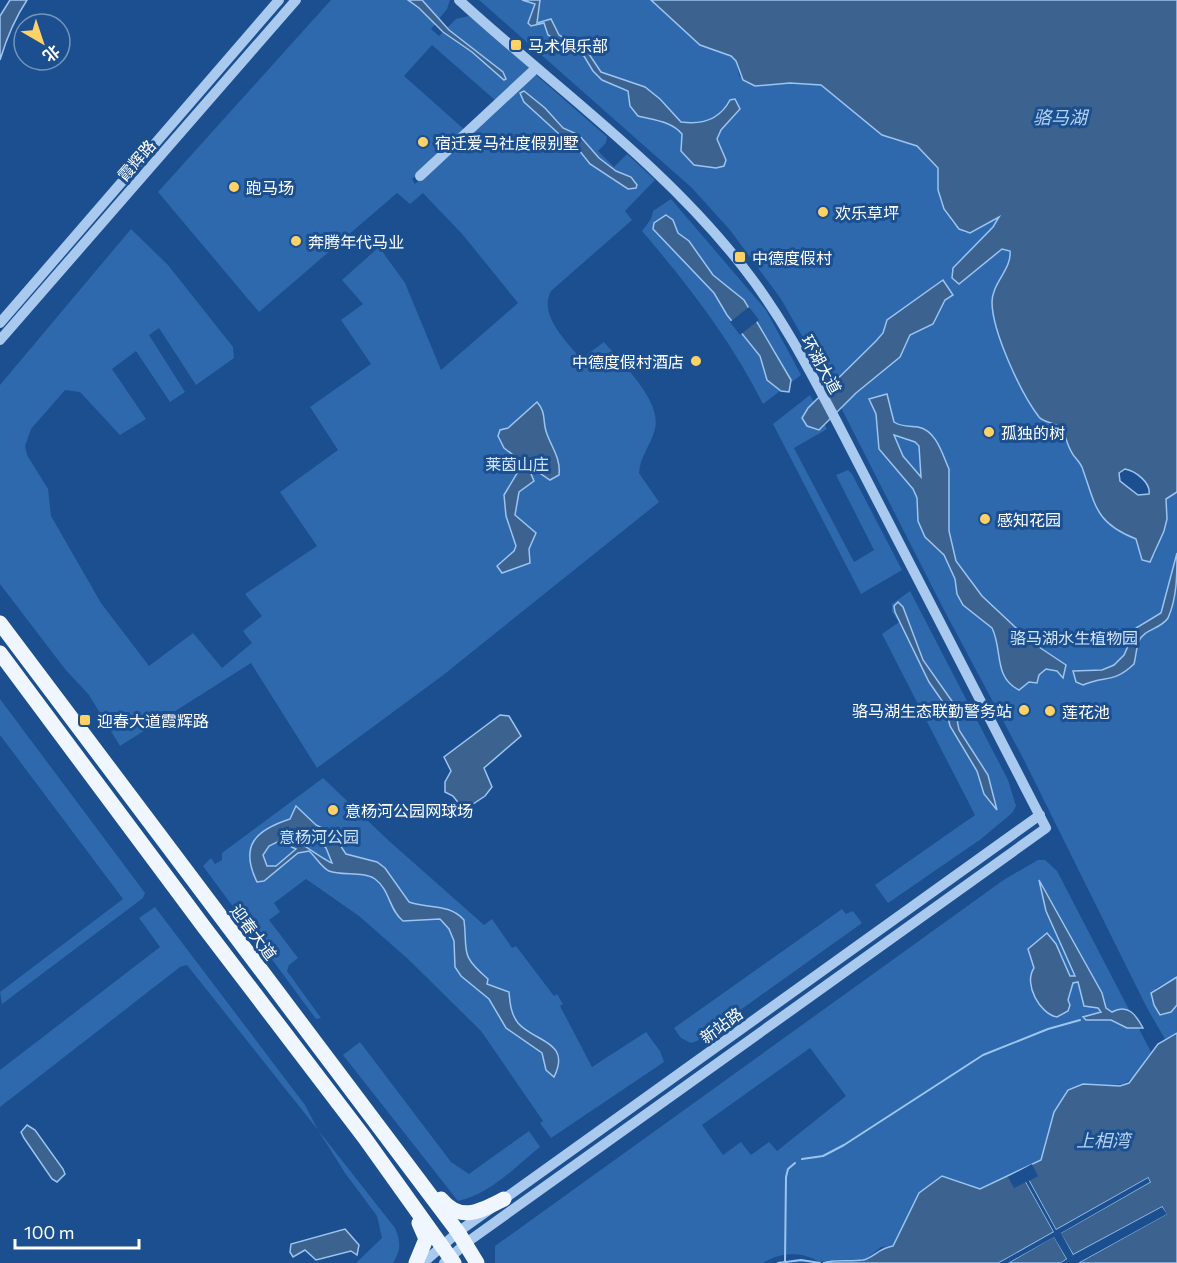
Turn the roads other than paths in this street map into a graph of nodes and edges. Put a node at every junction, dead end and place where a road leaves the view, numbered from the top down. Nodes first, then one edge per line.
1 (279, 0) edge
2 (296, 0) edge
3 (459, 0) edge
4 (536, 68) junction
5 (420, 176) dead end
6 (0, 323) edge
7 (0, 340) edge
8 (0, 623) edge
9 (0, 653) edge
10 (1040, 815) junction
11 (1046, 828) joint
12 (370, 1116) junction
13 (364, 1137) junction
14 (419, 1181) junction
15 (404, 1192) junction
16 (504, 1199) junction
17 (462, 1238) junction
18 (447, 1257) edge
19 (416, 1263) edge
20 (423, 1263) edge
21 (477, 1263) edge

1 - 6 street, 霞辉路
2 - 7 street, 霞辉路
3 - 4 street, 环湖大道
4 - 5 street
4 - 10 street, 环湖大道
8 - 12 main road, 迎春大道
9 - 13 main road
10 - 11 street, 环湖大道
10 - 16 street, 新站路
11 - 17 street, 新站路
12 - 14 main road, 迎春大道
12 - 16 main road
13 - 15 main road
13 - 19 main road
14 - 15 main road
14 - 17 main road, 迎春大道
15 - 18 main road
16 - 17 street, 新站路
17 - 18 street, 新站路
17 - 21 main road, 迎春大道
18 - 20 street, 新站路

